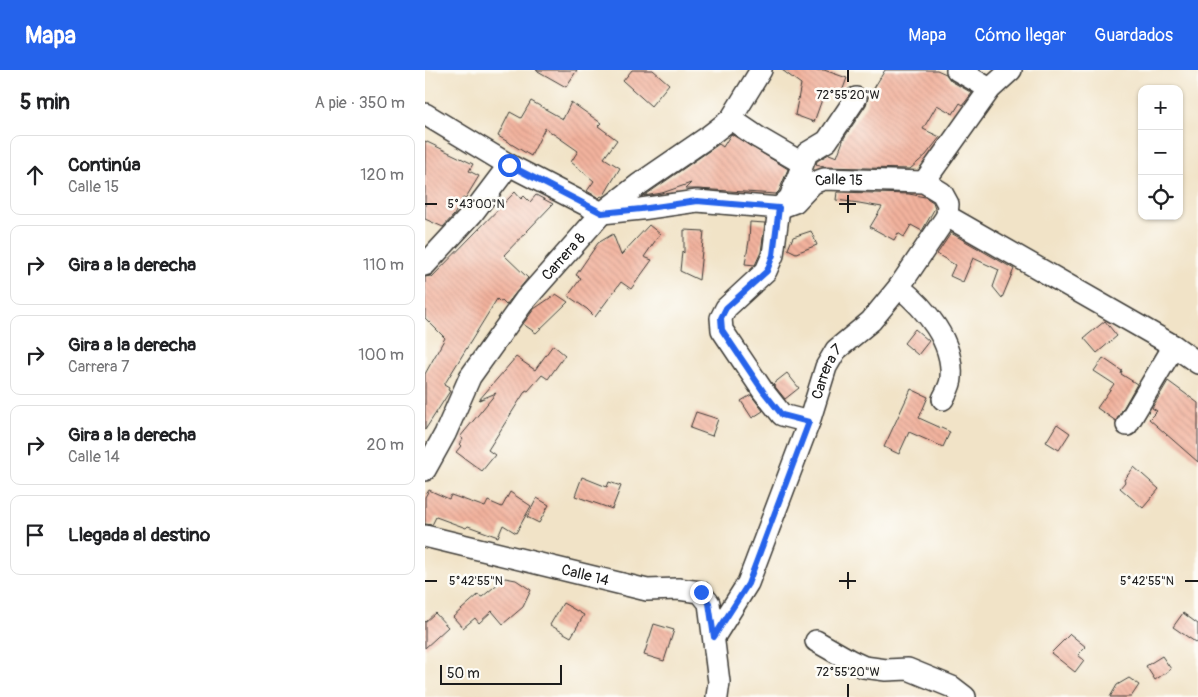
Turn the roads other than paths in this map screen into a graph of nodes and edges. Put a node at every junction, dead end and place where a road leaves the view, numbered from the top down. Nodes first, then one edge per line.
1 (761, 70) edge
2 (957, 70) edge
3 (1011, 70) edge
4 (990, 89) junction
5 (856, 98) dead end
6 (425, 114) edge
7 (731, 118) junction
8 (802, 163) junction
9 (509, 165) junction
10 (924, 182) junction
11 (779, 208) junction
12 (602, 213) junction
13 (947, 216) junction
14 (428, 257) edge
15 (899, 287) junction
16 (1174, 346) junction
17 (1198, 363) edge
18 (943, 399) dead end
19 (809, 422) junction
20 (1127, 425) dead end
21 (445, 434) junction
22 (425, 440) edge
23 (425, 470) edge
24 (425, 536) edge
25 (714, 637) junction
26 (816, 641) dead end
27 (717, 697) edge
28 (965, 697) edge

1 - 7 street, Carrera 8
2 - 4 street
3 - 4 street
4 - 10 street
5 - 8 street
6 - 9 street
7 - 8 street
7 - 12 street, Carrera 8
8 - 11 street
9 - 12 street
9 - 14 street
10 - 11 street, Calle 15
10 - 13 street
11 - 12 street
11 - 19 street
12 - 21 street, Carrera 8
13 - 15 street, Carrera 7
13 - 16 street
15 - 18 street
15 - 19 street, Carrera 7
16 - 17 street
16 - 20 street
19 - 25 street, Carrera 7
21 - 22 street
21 - 23 street, Carrera 8
24 - 25 street, Calle 14
25 - 27 street
26 - 28 street

